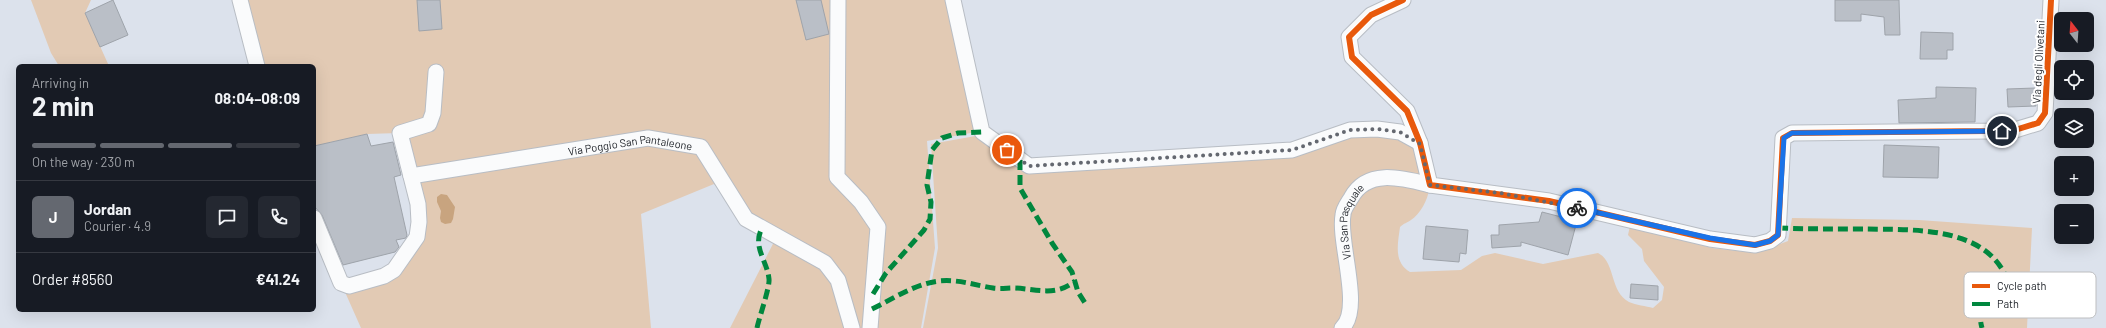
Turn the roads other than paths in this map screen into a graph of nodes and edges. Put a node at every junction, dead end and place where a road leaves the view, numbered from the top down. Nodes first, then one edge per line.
1 (240, 0) edge
2 (838, 0) edge
3 (953, 0) edge
4 (1403, 0) edge
5 (2051, 0) edge
6 (256, 64) edge
7 (436, 72) dead end
8 (2038, 123) joint
9 (1420, 144) junction
10 (411, 176) junction
11 (1430, 185) junction
12 (316, 223) edge
13 (852, 328) edge
14 (870, 328) edge
15 (1342, 328) edge

1 - 6 street
2 - 14 street
3 - 9 street
4 - 9 street
5 - 8 street, Via degli Olivetani
7 - 10 street
8 - 11 street, Via San Pasquale
9 - 11 street
10 - 12 street
10 - 13 street, Via Poggio San Pantaleone
11 - 15 street, Via San Pasquale

